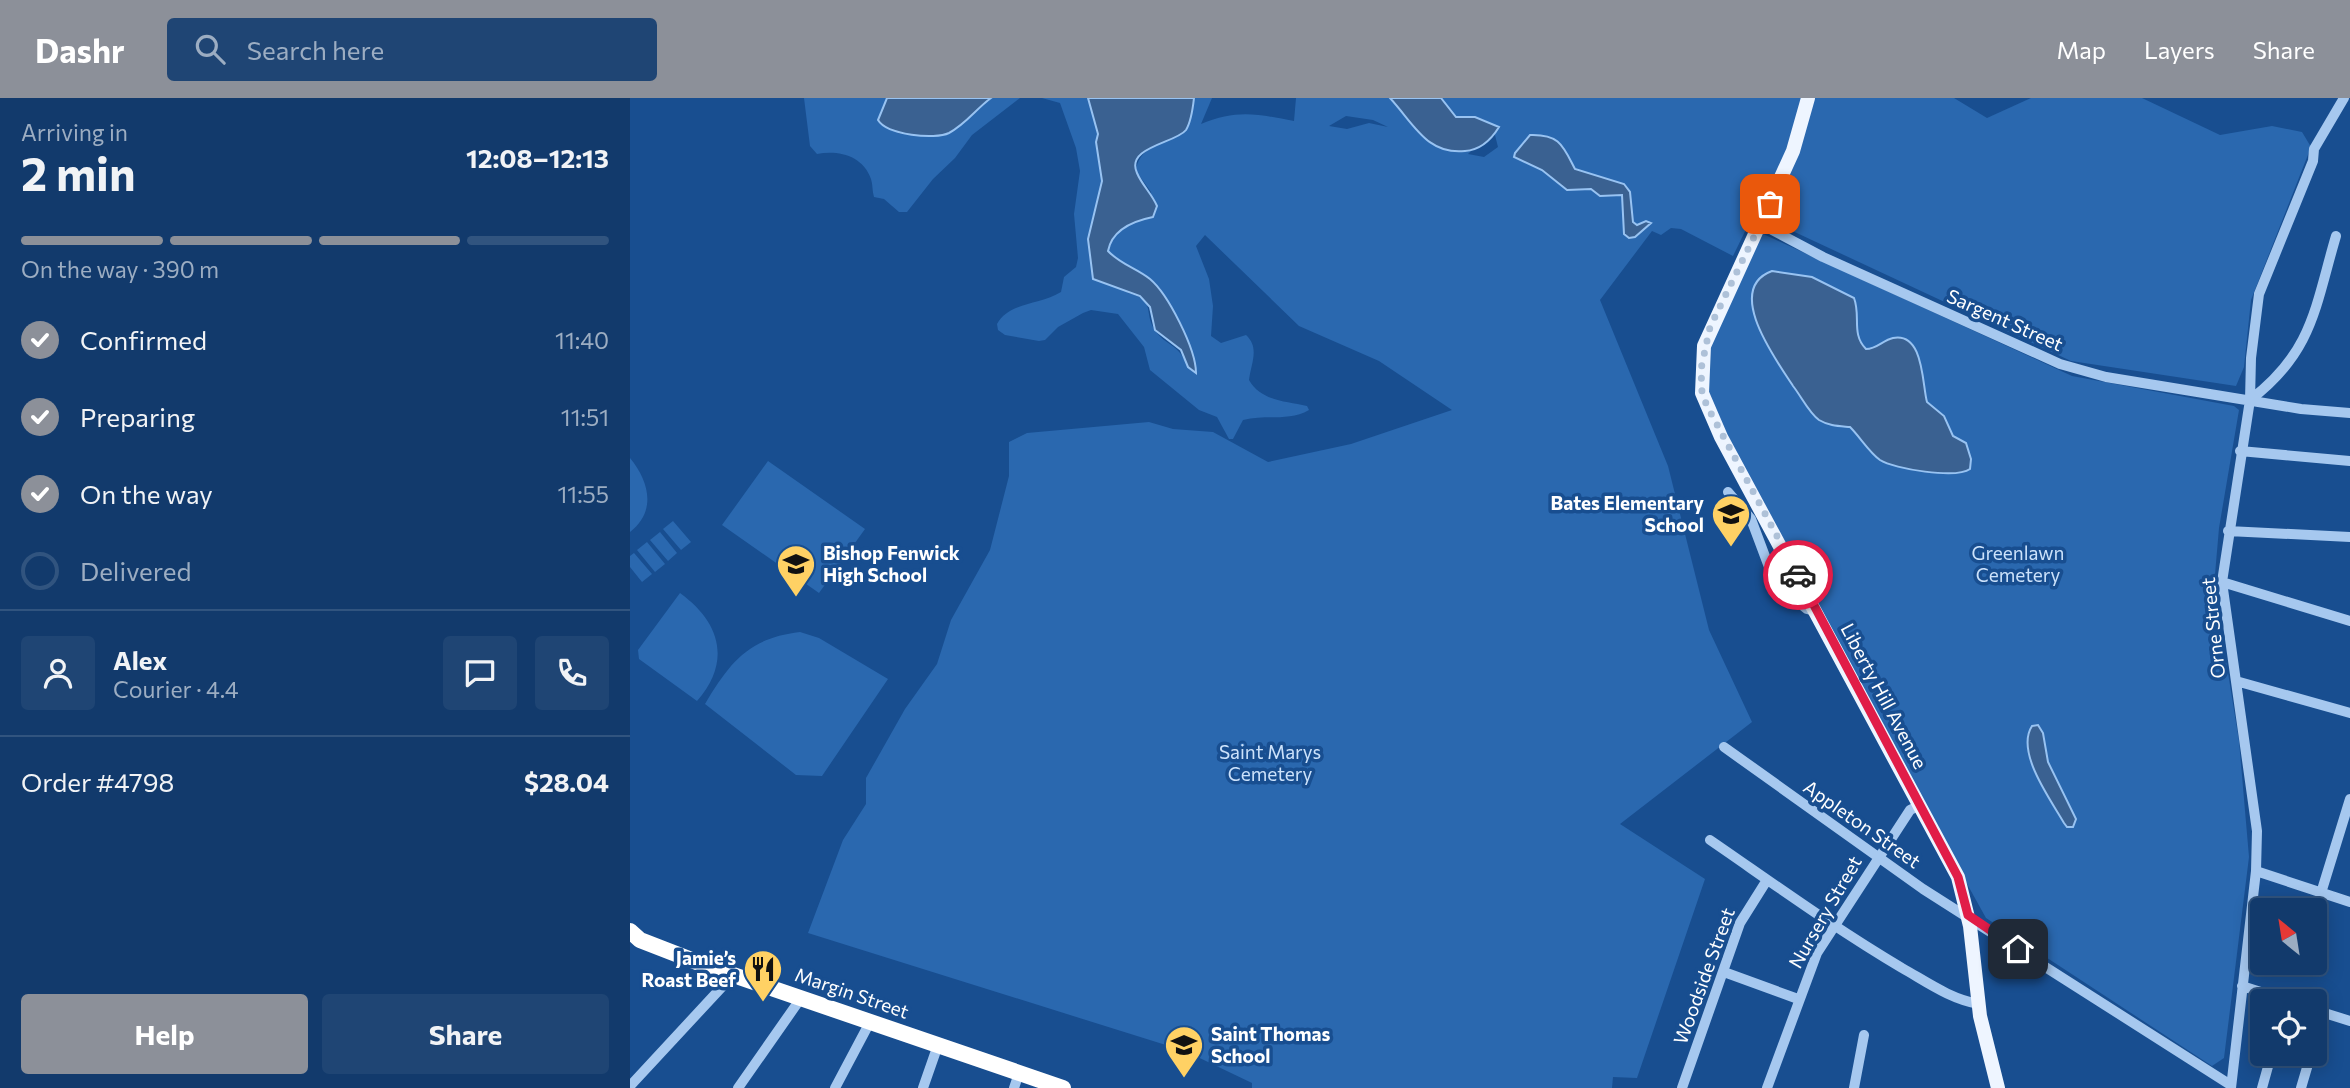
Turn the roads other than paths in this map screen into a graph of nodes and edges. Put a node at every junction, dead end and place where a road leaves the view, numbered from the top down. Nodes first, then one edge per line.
1 (1808, 98) edge
2 (2344, 98) edge
3 (1761, 224) junction
4 (2336, 236) dead end
5 (2250, 400) junction
6 (2350, 413) edge
7 (2240, 451) junction
8 (2350, 461) edge
9 (1728, 492) dead end
10 (2228, 531) junction
11 (2350, 537) edge
12 (2222, 582) junction
13 (1818, 612) junction
14 (2350, 621) edge
15 (2236, 681) junction
16 (2350, 713) edge
17 (1724, 747) dead end
18 (2350, 799) edge
19 (1920, 805) junction
20 (1710, 840) dead end
21 (1878, 857) junction
22 (2256, 871) junction
23 (1767, 880) junction
24 (2321, 893) junction
25 (2350, 902) edge
26 (1968, 915) junction
27 (1835, 926) junction
28 (633, 941) edge
29 (1724, 972) junction
30 (733, 975) junction
31 (2242, 986) junction
32 (2251, 989) edge
33 (801, 998) junction
34 (1798, 999) junction
35 (1979, 1004) junction
36 (2327, 1014) edge
37 (2350, 1021) edge
38 (870, 1022) junction
39 (1864, 1035) dead end
40 (938, 1045) junction
41 (2268, 1066) edge
42 (2307, 1066) edge
43 (1017, 1080) edge
44 (630, 1086) edge
45 (2230, 1086) edge
46 (738, 1088) edge
47 (835, 1088) edge
48 (922, 1088) edge
49 (1063, 1088) edge
50 (1682, 1088) edge
51 (1767, 1088) edge
52 (1854, 1088) edge
53 (1998, 1088) edge
54 (2262, 1088) edge
55 (2301, 1088) edge

1 - 3 main road, Liberty Hill Avenue
2 - 5 street, Orne Street
3 - 5 street, Sargent Street
3 - 13 main road, Liberty Hill Avenue
4 - 5 street
5 - 6 street, Sargent Street
5 - 7 street, Orne Street
7 - 8 street
7 - 10 street, Orne Street
9 - 13 street
10 - 11 street
10 - 12 street, Orne Street
12 - 14 street
12 - 15 street, Orne Street
13 - 19 main road, Liberty Hill Avenue
15 - 16 street
15 - 22 street, Orne Street
17 - 21 street, Appleton Street
18 - 24 street
19 - 21 street, Nursery Street
19 - 26 main road, Liberty Hill Avenue
20 - 23 street
21 - 26 street, Appleton Street
21 - 27 street, Nursery Street
22 - 24 street
22 - 31 street, Orne Street
23 - 27 street
23 - 29 street, Woodside Street
24 - 25 street
26 - 35 main road, Liberty Hill Avenue
26 - 45 street, Appleton Street
27 - 34 street, Nursery Street
27 - 35 street
28 - 30 highway, Margin Street
29 - 34 street
29 - 50 street, Woodside Street
30 - 33 highway, Margin Street
30 - 44 street
31 - 32 street
31 - 45 street, Orne Street
33 - 38 highway, Margin Street
33 - 46 street
34 - 51 street, Nursery Street
35 - 53 main road, Liberty Hill Avenue
36 - 37 street
38 - 40 highway, Margin Street
38 - 47 street
39 - 52 street
40 - 43 highway, Margin Street
40 - 48 street
41 - 54 street
42 - 55 street
43 - 49 highway, Margin Street

